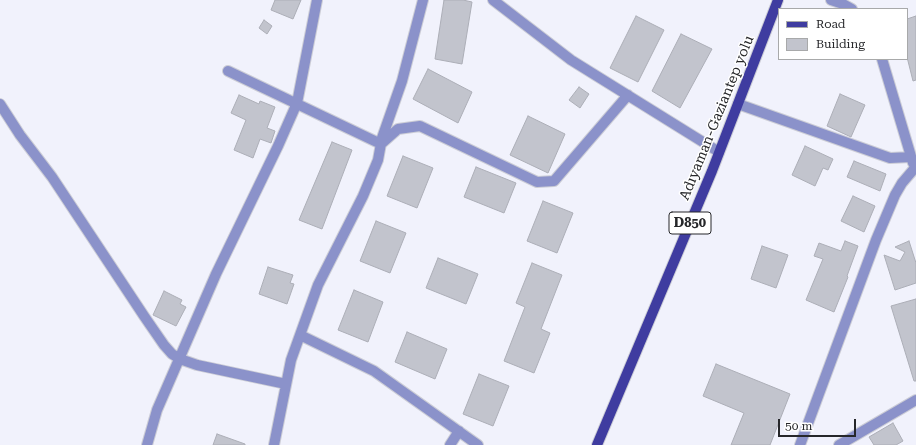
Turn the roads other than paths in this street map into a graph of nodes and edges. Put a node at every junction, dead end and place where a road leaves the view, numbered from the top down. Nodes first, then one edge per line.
1 (317, 0) edge
2 (423, 0) edge
3 (494, 0) edge
4 (778, 0) edge
5 (831, 0) edge
6 (850, 8) edge
7 (882, 60) edge
8 (228, 71) dead end
9 (628, 95) junction
10 (297, 103) junction
11 (0, 104) edge
12 (738, 104) junction
13 (381, 144) junction
14 (719, 152) junction
15 (911, 156) junction
16 (915, 172) edge
17 (300, 335) junction
18 (180, 359) junction
19 (286, 384) junction
20 (916, 400) edge
21 (459, 431) junction
22 (147, 445) edge
23 (274, 445) edge
24 (450, 445) edge
25 (478, 445) edge
26 (597, 445) edge
27 (800, 445) edge
28 (839, 445) edge

1 - 10 street
2 - 13 street
3 - 9 street
4 - 12 main road, Adıyaman-Gaziantep yolu / D850
5 - 6 street
7 - 15 street
8 - 10 street
9 - 13 street
9 - 14 street
10 - 13 street
10 - 18 street
11 - 18 street
12 - 14 main road, Adıyaman-Gaziantep yolu / D850
12 - 15 street
13 - 17 street
14 - 26 main road, Adıyaman-Gaziantep yolu / D850
15 - 16 street
16 - 27 street
17 - 19 street
17 - 21 street
18 - 19 street
18 - 22 street
19 - 23 street
20 - 28 street
21 - 24 street
21 - 25 street

